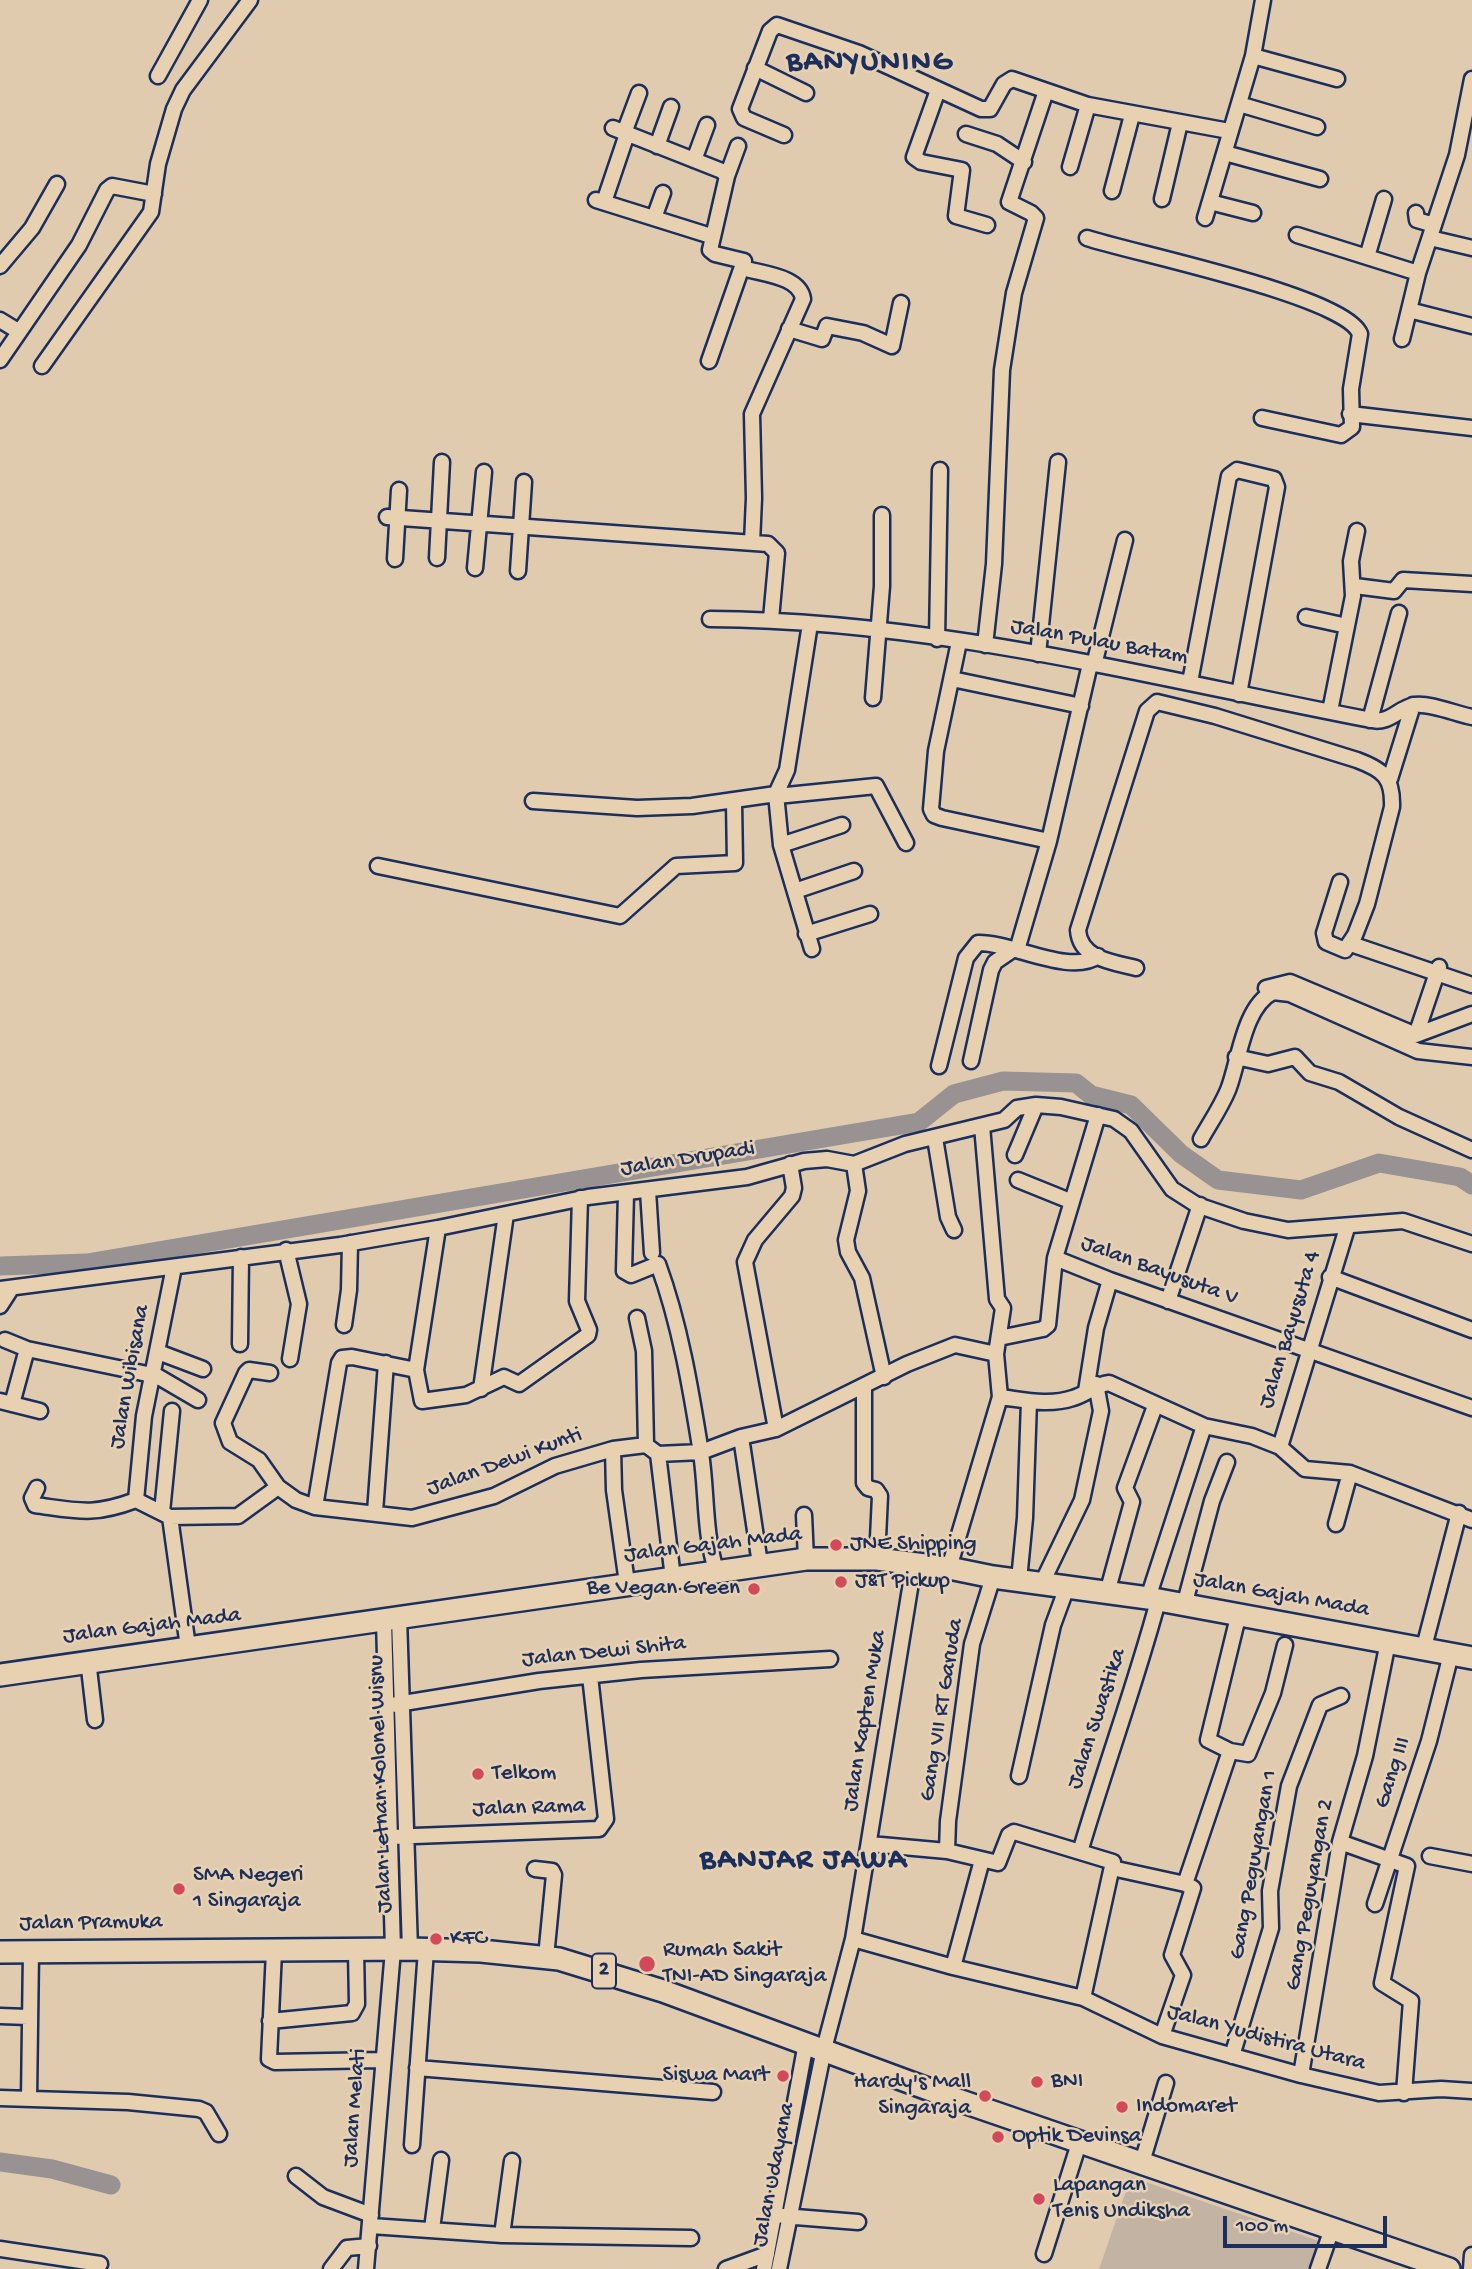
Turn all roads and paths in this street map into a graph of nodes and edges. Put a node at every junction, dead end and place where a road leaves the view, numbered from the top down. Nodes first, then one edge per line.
1 (200, 0) edge
2 (250, 0) edge
3 (1263, 0) edge
4 (1253, 56) junction
5 (755, 68) junction
6 (158, 76) dead end
7 (1337, 79) dead end
8 (1472, 79) edge
9 (938, 90) junction
10 (1046, 91) junction
11 (639, 93) dead end
12 (806, 93) dead end
13 (1239, 104) junction
14 (1088, 105) junction
15 (671, 107) dead end
16 (1132, 115) junction
17 (1180, 124) junction
18 (707, 125) dead end
19 (1317, 127) dead end
20 (1229, 131) junction
21 (621, 132) junction
22 (966, 134) dead end
23 (784, 135) dead end
24 (657, 146) junction
25 (738, 146) dead end
26 (1225, 153) junction
27 (694, 160) junction
28 (1024, 162) junction
29 (1070, 167) dead end
30 (727, 176) junction
31 (1320, 179) dead end
32 (57, 184) dead end
33 (1112, 191) dead end
34 (663, 193) dead end
35 (154, 194) junction
36 (1162, 199) dead end
37 (1384, 199) dead end
38 (1210, 202) junction
39 (1253, 213) dead end
40 (1416, 213) dead end
41 (654, 218) junction
42 (1205, 218) dead end
43 (987, 225) dead end
44 (1432, 231) junction
45 (1297, 235) dead end
46 (711, 236) junction
47 (1087, 238) dead end
48 (1472, 248) edge
49 (1367, 257) junction
50 (0, 267) edge
51 (743, 268) junction
52 (1418, 273) junction
53 (901, 303) dead end
54 (1409, 310) junction
55 (0, 320) edge
56 (1472, 326) edge
57 (789, 329) junction
58 (18, 331) junction
59 (1402, 339) dead end
60 (0, 360) edge
61 (709, 361) dead end
62 (42, 366) dead end
63 (1350, 414) junction
64 (1262, 418) dead end
65 (1472, 428) edge
66 (1058, 462) dead end
67 (442, 463) dead end
68 (940, 470) dead end
69 (484, 471) dead end
70 (524, 482) dead end
71 (399, 490) dead end
72 (882, 515) dead end
73 (392, 517) junction
74 (439, 520) junction
75 (480, 523) junction
76 (521, 526) junction
77 (1357, 531) dead end
78 (1125, 540) dead end
79 (752, 543) junction
80 (437, 558) dead end
81 (395, 559) dead end
82 (475, 568) dead end
83 (518, 571) dead end
84 (1472, 584) edge
85 (1355, 586) junction
86 (1399, 613) dead end
87 (1306, 617) dead end
88 (710, 619) dead end
89 (771, 619) junction
90 (810, 624) junction
91 (1347, 626) junction
92 (880, 630) junction
93 (937, 639) junction
94 (959, 642) junction
95 (985, 645) junction
96 (1038, 654) junction
97 (1092, 664) junction
98 (952, 680) junction
99 (1190, 682) junction
100 (1239, 694) junction
101 (873, 698) dead end
102 (1413, 705) junction
103 (1081, 706) junction
104 (1330, 711) junction
105 (1472, 717) edge
106 (1370, 720) junction
107 (1390, 779) junction
108 (777, 795) junction
109 (533, 801) dead end
110 (734, 802) junction
111 (842, 825) dead end
112 (1049, 841) junction
113 (906, 843) dead end
114 (781, 845) junction
115 (378, 866) dead end
116 (854, 872) dead end
117 (1340, 883) dead end
118 (795, 891) junction
119 (870, 914) dead end
120 (806, 933) junction
121 (1353, 939) junction
122 (812, 950) dead end
123 (1016, 950) junction
124 (1098, 956) junction
125 (1136, 968) dead end
126 (1439, 970) junction
127 (1472, 976) edge
128 (1472, 985) edge
129 (1472, 1014) edge
130 (1241, 1021) dead end
131 (1416, 1035) junction
132 (1236, 1057) junction
133 (1472, 1057) edge
134 (971, 1061) dead end
135 (939, 1066) dead end
136 (1036, 1105) junction
137 (1098, 1115) junction
138 (982, 1126) junction
139 (935, 1139) junction
140 (1201, 1139) dead end
141 (1472, 1150) edge
142 (1015, 1155) dead end
143 (790, 1164) junction
144 (854, 1164) junction
145 (1018, 1180) dead end
146 (648, 1191) junction
147 (626, 1194) junction
148 (580, 1198) junction
149 (1070, 1202) junction
150 (1200, 1205) junction
151 (506, 1214) junction
152 (438, 1228) junction
153 (1347, 1228) junction
154 (954, 1230) dead end
155 (350, 1242) junction
156 (1472, 1244) edge
157 (286, 1250) junction
158 (652, 1253) dead end
159 (241, 1257) junction
160 (1055, 1258) junction
161 (174, 1267) junction
162 (1330, 1277) junction
163 (1110, 1280) junction
164 (6, 1289) edge
165 (1168, 1301) junction
166 (0, 1306) edge
167 (637, 1318) dead end
168 (344, 1325) dead end
169 (1472, 1330) edge
170 (999, 1338) junction
171 (5, 1340) dead end
172 (240, 1344) dead end
173 (27, 1349) junction
174 (1310, 1350) junction
175 (158, 1352) junction
176 (996, 1354) junction
177 (290, 1359) dead end
178 (386, 1363) junction
179 (203, 1369) dead end
180 (416, 1370) junction
181 (270, 1373) dead end
182 (151, 1376) junction
183 (884, 1377) junction
184 (864, 1386) junction
185 (1091, 1388) junction
186 (481, 1389) junction
187 (1000, 1397) junction
188 (198, 1400) dead end
189 (1029, 1401) junction
190 (6, 1403) edge
191 (1155, 1406) junction
192 (1472, 1408) edge
193 (40, 1411) dead end
194 (172, 1411) dead end
195 (1204, 1426) junction
196 (776, 1429) junction
197 (741, 1437) junction
198 (1280, 1447) junction
199 (613, 1449) junction
200 (652, 1449) junction
201 (701, 1452) junction
202 (1227, 1462) dead end
203 (1350, 1473) junction
204 (278, 1487) junction
205 (37, 1488) dead end
206 (136, 1500) junction
207 (315, 1507) junction
208 (374, 1512) junction
209 (166, 1515) junction
210 (804, 1515) dead end
211 (1465, 1516) edge
212 (1336, 1524) dead end
213 (806, 1559) junction
214 (877, 1559) junction
215 (760, 1564) junction
216 (914, 1564) junction
217 (949, 1568) junction
218 (716, 1570) junction
219 (993, 1577) junction
220 (673, 1578) junction
221 (1019, 1580) junction
222 (627, 1583) junction
223 (1042, 1583) junction
224 (1067, 1587) junction
225 (1107, 1593) junction
226 (1153, 1600) junction
227 (1184, 1606) junction
228 (1238, 1617) junction
229 (392, 1619) junction
230 (1388, 1642) junction
231 (1285, 1645) dead end
232 (188, 1647) junction
233 (1424, 1647) junction
234 (1462, 1656) edge
235 (830, 1659) dead end
236 (88, 1660) junction
237 (0, 1675) edge
238 (590, 1675) junction
239 (1341, 1696) dead end
240 (403, 1704) junction
241 (385, 1706) junction
242 (95, 1720) dead end
243 (1230, 1751) junction
244 (1019, 1776) dead end
245 (408, 1836) junction
246 (388, 1837) junction
247 (1340, 1842) junction
248 (870, 1844) junction
249 (947, 1851) junction
250 (1080, 1852) junction
251 (1430, 1856) dead end
252 (1390, 1859) junction
253 (982, 1860) junction
254 (1472, 1864) edge
255 (1113, 1865) junction
256 (535, 1869) dead end
257 (1189, 1886) junction
258 (1375, 1904) dead end
259 (853, 1939) junction
260 (410, 1950) junction
261 (274, 1951) junction
262 (356, 1951) junction
263 (0, 1952) edge
264 (31, 1952) junction
265 (546, 1958) junction
266 (953, 1967) junction
267 (1083, 1998) junction
268 (0, 2016) edge
269 (28, 2017) junction
270 (270, 2021) junction
271 (1162, 2036) junction
272 (815, 2046) junction
273 (1232, 2056) junction
274 (381, 2060) junction
275 (417, 2067) junction
276 (1301, 2075) junction
277 (1166, 2083) dead end
278 (1472, 2091) edge
279 (712, 2092) dead end
280 (1404, 2093) junction
281 (0, 2098) edge
282 (29, 2099) junction
283 (219, 2134) dead end
284 (1080, 2140) junction
285 (412, 2145) dead end
286 (441, 2160) dead end
287 (512, 2161) dead end
288 (1142, 2162) junction
289 (296, 2176) dead end
290 (774, 2216) junction
291 (790, 2216) junction
292 (371, 2221) junction
293 (858, 2222) dead end
294 (432, 2229) junction
295 (1332, 2229) junction
296 (502, 2235) junction
297 (691, 2238) dead end
298 (369, 2246) junction
299 (0, 2249) edge
300 (1044, 2254) dead end
301 (1472, 2255) edge
302 (766, 2262) edge
303 (100, 2264) dead end
304 (331, 2269) edge
305 (366, 2269) edge
306 (726, 2269) edge
307 (779, 2269) edge
308 (1318, 2269) edge
309 (1449, 2269) edge
310 (1471, 2269) edge

1 - 6 street
2 - 35 street
3 - 4 street
4 - 7 street
4 - 13 street
5 - 9 street
5 - 12 street
5 - 23 street
8 - 44 street
9 - 10 street
9 - 43 street
10 - 14 street
10 - 28 street
11 - 21 street
13 - 19 street
13 - 20 street
14 - 16 street
14 - 29 street
15 - 24 street
16 - 17 street
16 - 33 street
17 - 20 street
17 - 36 street
18 - 27 street
20 - 26 street
21 - 24 street
21 - 41 street
22 - 28 street
24 - 27 street
25 - 30 street
26 - 31 street
26 - 38 street
27 - 30 street
28 - 95 street
30 - 46 street
32 - 50 street
34 - 41 street
35 - 58 street
35 - 62 street
37 - 49 street
38 - 39 street
38 - 42 street
40 - 44 street
41 - 46 street
44 - 48 street
44 - 52 street
45 - 49 street
46 - 51 street
47 - 63 street
49 - 52 street
51 - 57 street
51 - 61 street
52 - 54 street
53 - 57 street
54 - 56 street
54 - 59 street
55 - 58 street
57 - 79 street
58 - 60 street
63 - 64 street
63 - 65 street
66 - 96 street
67 - 74 street
68 - 93 street
69 - 75 street
70 - 76 street
71 - 73 street
72 - 92 street
73 - 74 street
73 - 81 street
74 - 75 street
74 - 80 street
75 - 76 street
75 - 82 street
76 - 79 street
76 - 83 street
77 - 85 street
78 - 97 street
79 - 89 street
84 - 85 street
85 - 91 street
86 - 106 street
87 - 91 street
88 - 89 street, Jalan Pulau Batam
89 - 90 street, Jalan Pulau Batam
90 - 92 street, Jalan Pulau Batam
90 - 108 street
91 - 104 street
92 - 93 street, Jalan Pulau Batam
92 - 101 street
93 - 94 street, Jalan Pulau Batam
94 - 95 street, Jalan Pulau Batam
94 - 98 street
95 - 96 street, Jalan Pulau Batam
96 - 97 street, Jalan Pulau Batam
97 - 99 street, Jalan Pulau Batam
97 - 103 street
98 - 103 street
98 - 112 street
99 - 100 street, Jalan Pulau Batam
99 - 100 street
100 - 104 street, Jalan Pulau Batam
102 - 105 street
102 - 106 street, Jalan Pulau Batam
102 - 107 street
103 - 112 street
104 - 106 street, Jalan Pulau Batam
107 - 121 street
107 - 124 street
108 - 110 street
108 - 113 street
108 - 114 street
109 - 110 street
110 - 115 street
111 - 114 street
112 - 123 street
114 - 118 street
116 - 118 street
117 - 121 street
118 - 120 street
119 - 120 street
120 - 122 street
121 - 126 street
123 - 124 street
123 - 134 street
123 - 135 street
124 - 125 street
126 - 127 street
126 - 128 street
126 - 131 street
129 - 131 street
130 - 131 street
132 - 133 street
132 - 140 street
132 - 141 street
136 - 137 street
136 - 138 street, Jalan Drupadi
136 - 142 street
137 - 149 street, Jalan Bayusuta V
137 - 150 street
138 - 139 street, Jalan Drupadi
138 - 170 street
139 - 144 street, Jalan Drupadi
139 - 154 street
143 - 144 street, Jalan Drupadi
143 - 146 street, Jalan Drupadi
143 - 196 street
144 - 183 street
145 - 149 street
146 - 147 street, Jalan Drupadi
146 - 158 street
147 - 148 street, Jalan Drupadi
147 - 201 street
148 - 151 street, Jalan Drupadi
148 - 186 street
149 - 160 street, Jalan Bayusuta V
150 - 153 street
150 - 165 street
151 - 152 street, Jalan Drupadi
151 - 186 street
152 - 155 street, Jalan Drupadi
152 - 180 street
153 - 156 street
153 - 162 street, Jalan Bayusuta 4
155 - 157 street, Jalan Drupadi
155 - 168 street
157 - 159 street, Jalan Drupadi
157 - 177 street
159 - 161 street, Jalan Drupadi
159 - 172 street
160 - 163 street, Jalan Bayusuta V
160 - 170 street
161 - 164 street, Jalan Wibisana
161 - 175 street, Jalan Wibisana
162 - 169 street
162 - 174 street, Jalan Bayusuta 4
163 - 165 street, Jalan Bayusuta V
163 - 185 street
164 - 166 street
165 - 174 street, Jalan Bayusuta V
167 - 200 street
170 - 176 street
171 - 173 street
173 - 182 street
173 - 190 street
174 - 192 street, Jalan Bayusuta V
174 - 198 street, Jalan Bayusuta 4
175 - 179 street
175 - 182 street, Jalan Wibisana
176 - 183 street, Jalan Dewi Kunti
176 - 187 street
178 - 180 street
178 - 207 street
178 - 208 street
180 - 186 street
181 - 204 street
182 - 188 street
182 - 206 street, Jalan Wibisana
183 - 184 street, Jalan Dewi Kunti
184 - 196 street, Jalan Dewi Kunti
184 - 214 street
185 - 189 street
185 - 191 street
185 - 223 street
187 - 189 street
187 - 217 street
189 - 221 street
190 - 193 street
191 - 195 street
191 - 225 street
194 - 209 street
195 - 198 street
195 - 226 street, Jalan Swastika
196 - 197 street, Jalan Dewi Kunti
197 - 201 street, Jalan Dewi Kunti
197 - 215 street
198 - 203 street
199 - 200 street, Jalan Dewi Kunti
199 - 208 street, Jalan Dewi Kunti
199 - 222 street
200 - 201 street, Jalan Dewi Kunti
200 - 220 street
201 - 218 street
202 - 227 street
203 - 211 street
203 - 212 street
204 - 207 street, Jalan Dewi Kunti
204 - 209 street
205 - 206 street
206 - 209 street
207 - 208 street, Jalan Dewi Kunti
209 - 232 street
210 - 213 street
211 - 233 street
213 - 214 highway, Jalan Gajah Mada
213 - 215 highway, Jalan Gajah Mada
214 - 216 highway, Jalan Gajah Mada
215 - 218 highway, Jalan Gajah Mada
216 - 217 highway, Jalan Gajah Mada
216 - 248 street, Jalan Kapten Muka
217 - 219 highway, Jalan Gajah Mada
218 - 220 highway, Jalan Gajah Mada
219 - 221 highway, Jalan Gajah Mada
219 - 249 street, Gang VII RT Garuda
220 - 222 highway, Jalan Gajah Mada
221 - 223 highway, Jalan Gajah Mada
222 - 229 highway, Jalan Gajah Mada
223 - 224 highway, Jalan Gajah Mada
224 - 225 highway, Jalan Gajah Mada
224 - 244 street
225 - 226 highway, Jalan Gajah Mada
226 - 227 highway, Jalan Gajah Mada
226 - 250 street, Jalan Swastika
227 - 228 highway, Jalan Gajah Mada
228 - 230 highway, Jalan Gajah Mada
228 - 243 street
229 - 232 highway, Jalan Gajah Mada
229 - 240 street, Jalan Letnan Kolonel Wisnu
229 - 241 street, Jalan Letnan Kolonel Wisnu
230 - 233 highway, Jalan Gajah Mada
230 - 247 street, Gang Peguyangan 2
231 - 243 street
232 - 236 highway, Jalan Gajah Mada
233 - 234 highway, Jalan Gajah Mada
234 - 252 street, Gang III
235 - 238 street, Jalan Dewi Shita
236 - 237 highway, Jalan Gajah Mada
236 - 242 street
238 - 240 street, Jalan Dewi Shita
238 - 245 street, Jalan Rama
239 - 273 street, Gang Peguyangan 1
240 - 241 street, Jalan Dewi Shita
240 - 245 street, Jalan Letnan Kolonel Wisnu
241 - 246 street, Jalan Letnan Kolonel Wisnu
243 - 257 street
245 - 246 street, Jalan Rama
245 - 260 street, Jalan Letnan Kolonel Wisnu
246 - 260 street, Jalan Letnan Kolonel Wisnu
247 - 252 street
247 - 276 street, Gang Peguyangan 2
248 - 249 street
248 - 259 street, Jalan Kapten Muka
249 - 253 street
250 - 253 street
250 - 255 street
251 - 254 street
252 - 258 street, Gang III
252 - 280 street
253 - 266 street
255 - 257 street
255 - 267 street
256 - 265 street
257 - 271 street
259 - 266 street, Jalan Yudistira Utara
259 - 272 street, Jalan Kapten Muka
260 - 262 highway, Jalan Pramuka / 2
260 - 265 highway, 2
260 - 274 street, Jalan Melati
260 - 275 street
261 - 262 highway, Jalan Pramuka / 2
261 - 264 highway, Jalan Pramuka / 2
261 - 270 street
262 - 270 street
263 - 264 highway, Jalan Pramuka / 2
264 - 269 street
265 - 272 highway, 2
266 - 267 street, Jalan Yudistira Utara
267 - 271 street, Jalan Yudistira Utara
268 - 269 street
269 - 282 street
270 - 274 street
271 - 273 street, Jalan Yudistira Utara
272 - 284 highway, 2
272 - 290 street, Jalan Udayana
272 - 291 street, Jalan Udayana
273 - 276 street, Jalan Yudistira Utara
274 - 292 street, Jalan Melati
275 - 279 street
275 - 285 street
276 - 280 street, Jalan Yudistira Utara
277 - 288 street
278 - 280 street, Jalan Yudistira Utara
281 - 282 street
282 - 283 street
284 - 288 highway, 2
284 - 300 street
286 - 294 street
287 - 296 street
288 - 295 highway, 2
289 - 292 street
290 - 291 street
290 - 302 street, Jalan Udayana
291 - 293 street
291 - 307 street, Jalan Udayana
292 - 294 street
292 - 298 street, Jalan Melati
294 - 296 street
295 - 308 street
295 - 309 highway, 2
296 - 297 street
298 - 304 street
298 - 305 street, Jalan Melati
299 - 303 street
301 - 310 street
302 - 306 street

